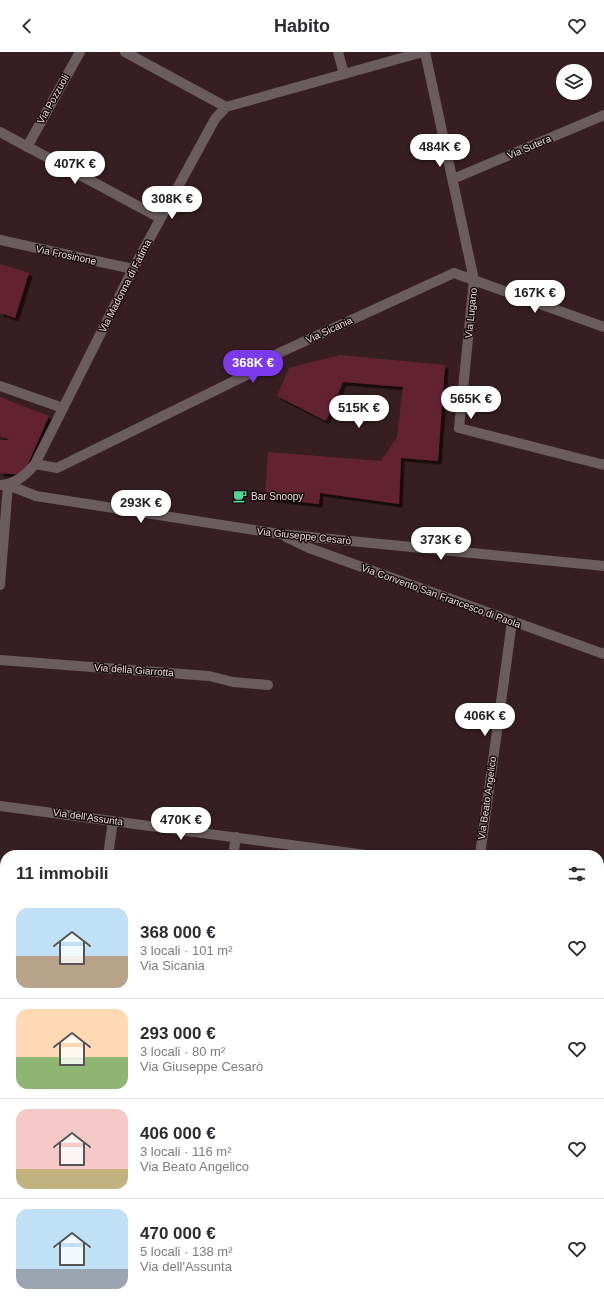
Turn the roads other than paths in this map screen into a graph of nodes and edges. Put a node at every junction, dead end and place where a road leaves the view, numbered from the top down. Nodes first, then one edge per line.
1 (80, 52) edge
2 (125, 52) edge
3 (338, 52) edge
4 (424, 52) edge
5 (344, 74) junction
6 (226, 107) junction
7 (604, 115) edge
8 (0, 132) edge
9 (27, 147) junction
10 (453, 179) junction
11 (160, 218) junction
12 (0, 240) edge
13 (133, 269) junction
14 (474, 280) junction
15 (604, 327) edge
16 (0, 386) edge
17 (63, 408) junction
18 (36, 464) junction
19 (604, 465) edge
20 (4, 485) edge
21 (280, 534) junction
22 (604, 566) edge
23 (0, 585) edge
24 (512, 622) junction
25 (604, 654) edge
26 (0, 660) edge
27 (268, 685) dead end
28 (0, 806) edge
29 (113, 821) junction
30 (236, 838) junction
31 (109, 850) edge
32 (234, 850) edge
33 (316, 850) edge
34 (481, 850) edge

1 - 9 street, Via Pozzuoli
2 - 6 street
3 - 5 street
4 - 5 street
4 - 10 street, Via Lugano
5 - 6 street
6 - 11 street, Via Madonna di Fatima
7 - 10 street, Via Sutera
8 - 9 street
9 - 11 street
10 - 14 street, Via Lugano
11 - 13 street, Via Madonna di Fatima
12 - 13 street, Via Frosinone
13 - 17 street, Via Madonna di Fatima
14 - 15 street, Via Sicania
14 - 18 street, Via Sicania
14 - 19 street, Via Lugano
16 - 17 street
17 - 18 street, Via Madonna di Fatima
18 - 20 street, Via Madonna di Fatima
20 - 21 street, Via Giuseppe Cesarò
20 - 23 street
21 - 22 street, Via Giuseppe Cesarò
21 - 24 street, Via Convento San Francesco di Paola
24 - 25 street, Via Convento San Francesco di Paola
24 - 34 street, Via Beato Angelico
26 - 27 street, Via della Giarrotta
28 - 29 street, Via dell'Assunta
29 - 30 street, Via dell'Assunta
29 - 31 street
30 - 32 street
30 - 33 street, Via dell'Assunta

